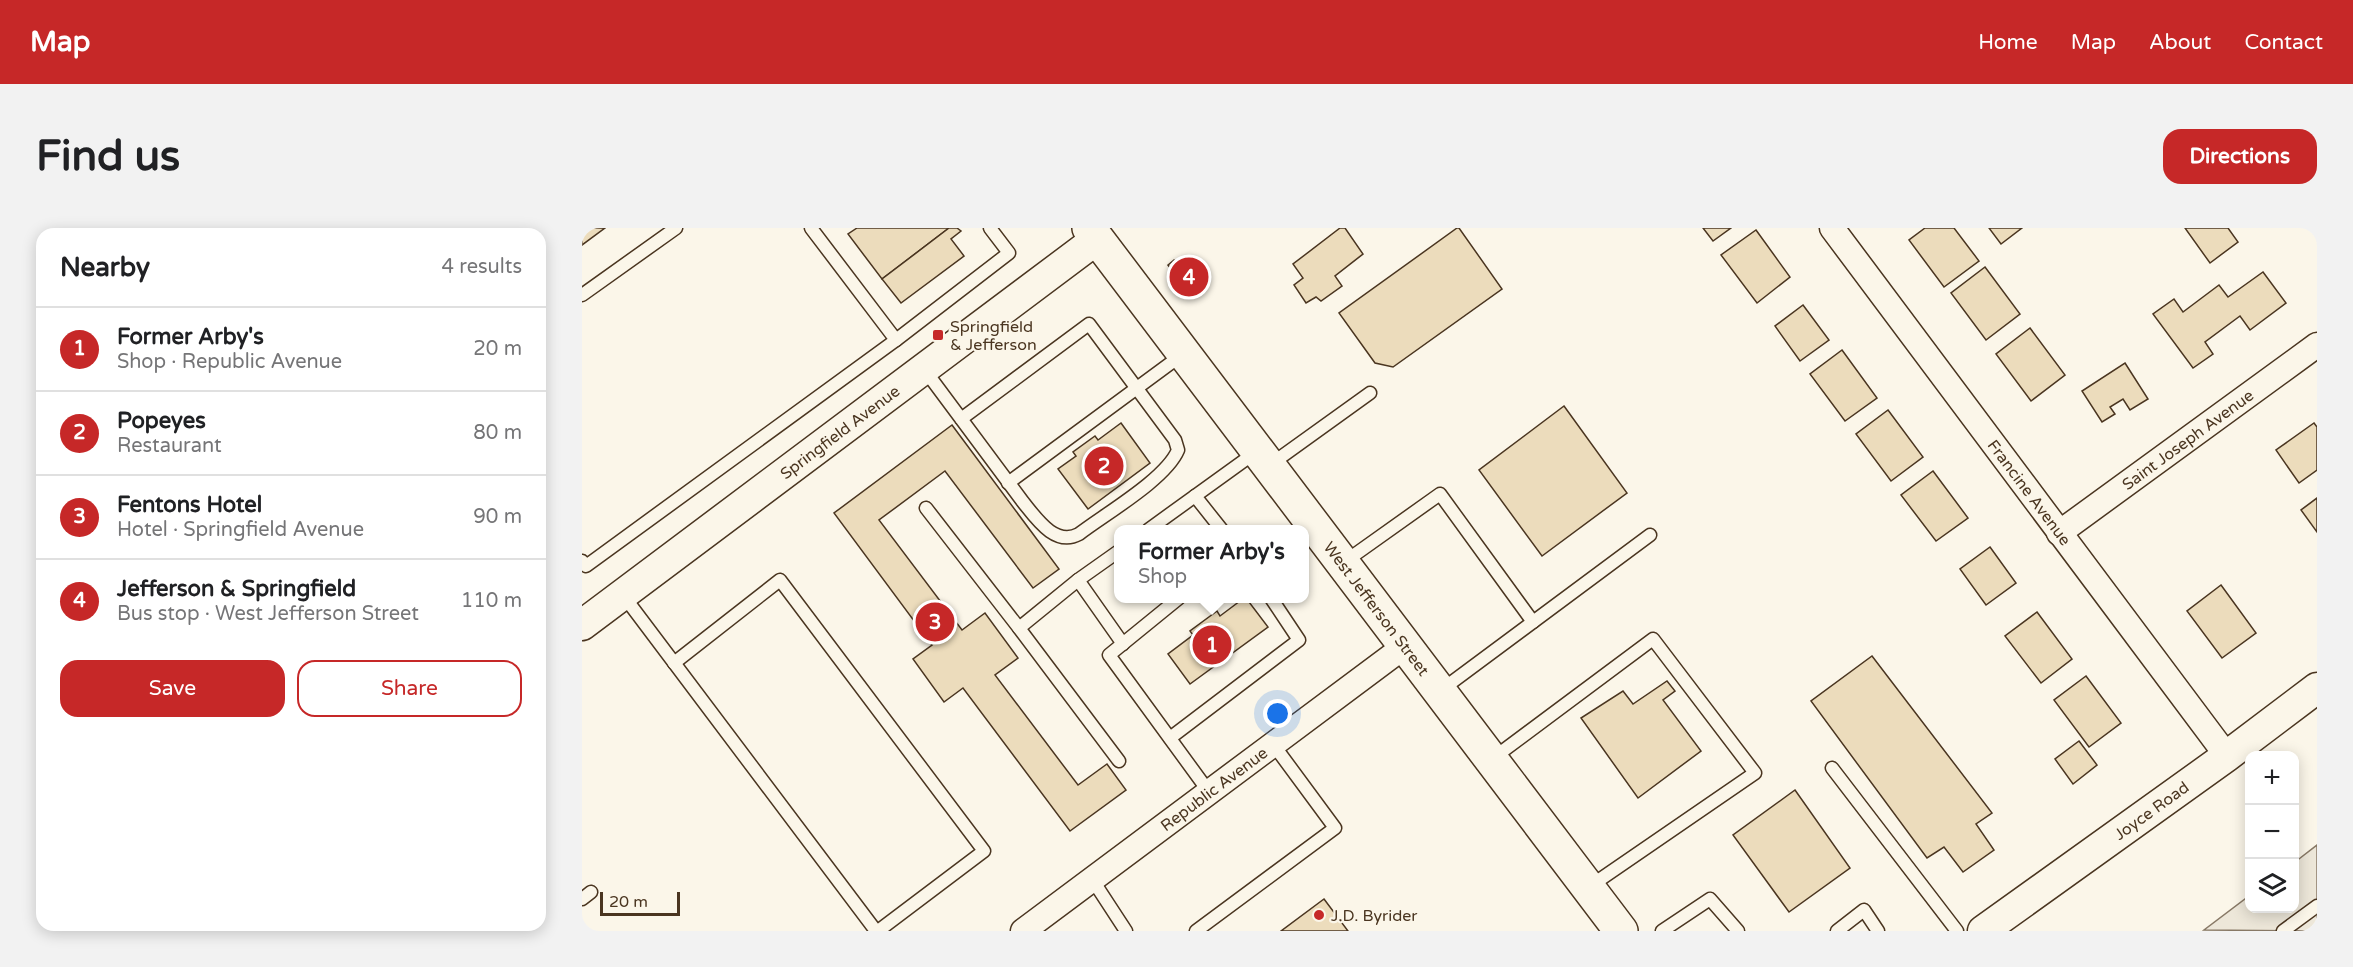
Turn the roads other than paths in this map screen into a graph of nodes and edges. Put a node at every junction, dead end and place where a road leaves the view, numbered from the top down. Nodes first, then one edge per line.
1 (676, 228) edge
2 (811, 228) edge
3 (990, 228) edge
4 (1832, 228) edge
5 (1093, 234) edge
6 (582, 295) edge
7 (896, 340) junction
8 (2317, 345) edge
9 (1184, 354) junction
10 (924, 369) junction
11 (1137, 388) junction
12 (1370, 393) dead end
13 (961, 419) junction
14 (1263, 458) junction
15 (1008, 483) junction
16 (1194, 496) junction
17 (926, 508) dead end
18 (1155, 525) edge
19 (1218, 525) edge
20 (2059, 533) junction
21 (1650, 534) dead end
22 (1114, 555) edge
23 (582, 561) edge
24 (1342, 563) junction
25 (1078, 580) junction
26 (623, 594) junction
27 (1173, 603) edge
28 (1274, 603) edge
29 (1533, 622) junction
30 (582, 625) edge
31 (1019, 628) junction
32 (1123, 644) junction
33 (1405, 646) junction
34 (674, 663) junction
35 (2317, 688) edge
36 (1439, 691) junction
37 (1170, 738) junction
38 (1273, 744) junction
39 (2227, 756) junction
40 (1491, 759) junction
41 (1119, 761) dead end
42 (1832, 768) dead end
43 (1209, 792) junction
44 (1092, 879) junction
45 (1588, 888) junction
46 (2317, 906) edge
47 (877, 931) edge
48 (1023, 931) edge
49 (1126, 931) edge
50 (1196, 931) edge
51 (1621, 931) edge
52 (1662, 931) edge
53 (1738, 931) edge
54 (1837, 931) edge
55 (1878, 931) edge
56 (1957, 931) edge
57 (1983, 931) edge
58 (2283, 931) edge

1 - 6 lane
2 - 7 lane
3 - 7 lane
4 - 20 street, Francine Avenue
5 - 9 main road, West Jefferson Street
5 - 10 street, Springfield Avenue
7 - 23 lane
8 - 20 street, Saint Joseph Avenue
9 - 11 lane
9 - 14 main road, West Jefferson Street
10 - 13 lane
10 - 26 street, Springfield Avenue
11 - 13 lane
11 - 15 lane
11 - 15 lane
12 - 14 lane
13 - 15 lane
14 - 16 lane
14 - 24 main road, West Jefferson Street
16 - 18 lane
16 - 19 lane
17 - 31 lane
20 - 39 street, Francine Avenue
21 - 29 lane
22 - 25 lane
24 - 29 lane
24 - 33 main road, West Jefferson Street
25 - 31 lane
25 - 32 lane
26 - 30 street, Springfield Avenue
26 - 34 lane
27 - 32 lane
28 - 37 lane
29 - 36 lane
31 - 41 lane
32 - 37 lane
33 - 36 main road, West Jefferson Street
33 - 38 street, Republic Avenue
34 - 47 lane
34 - 47 lane
35 - 39 street, Joyce Road
36 - 40 main road, West Jefferson Street
37 - 43 lane
38 - 43 street, Republic Avenue
38 - 50 lane
39 - 57 street, Joyce Road
40 - 45 main road, West Jefferson Street
40 - 45 lane
42 - 56 lane
43 - 44 street, Republic Avenue
44 - 48 street, Republic Avenue
44 - 49 lane
45 - 51 main road, West Jefferson Street
46 - 58 lane
52 - 53 lane
54 - 55 lane

